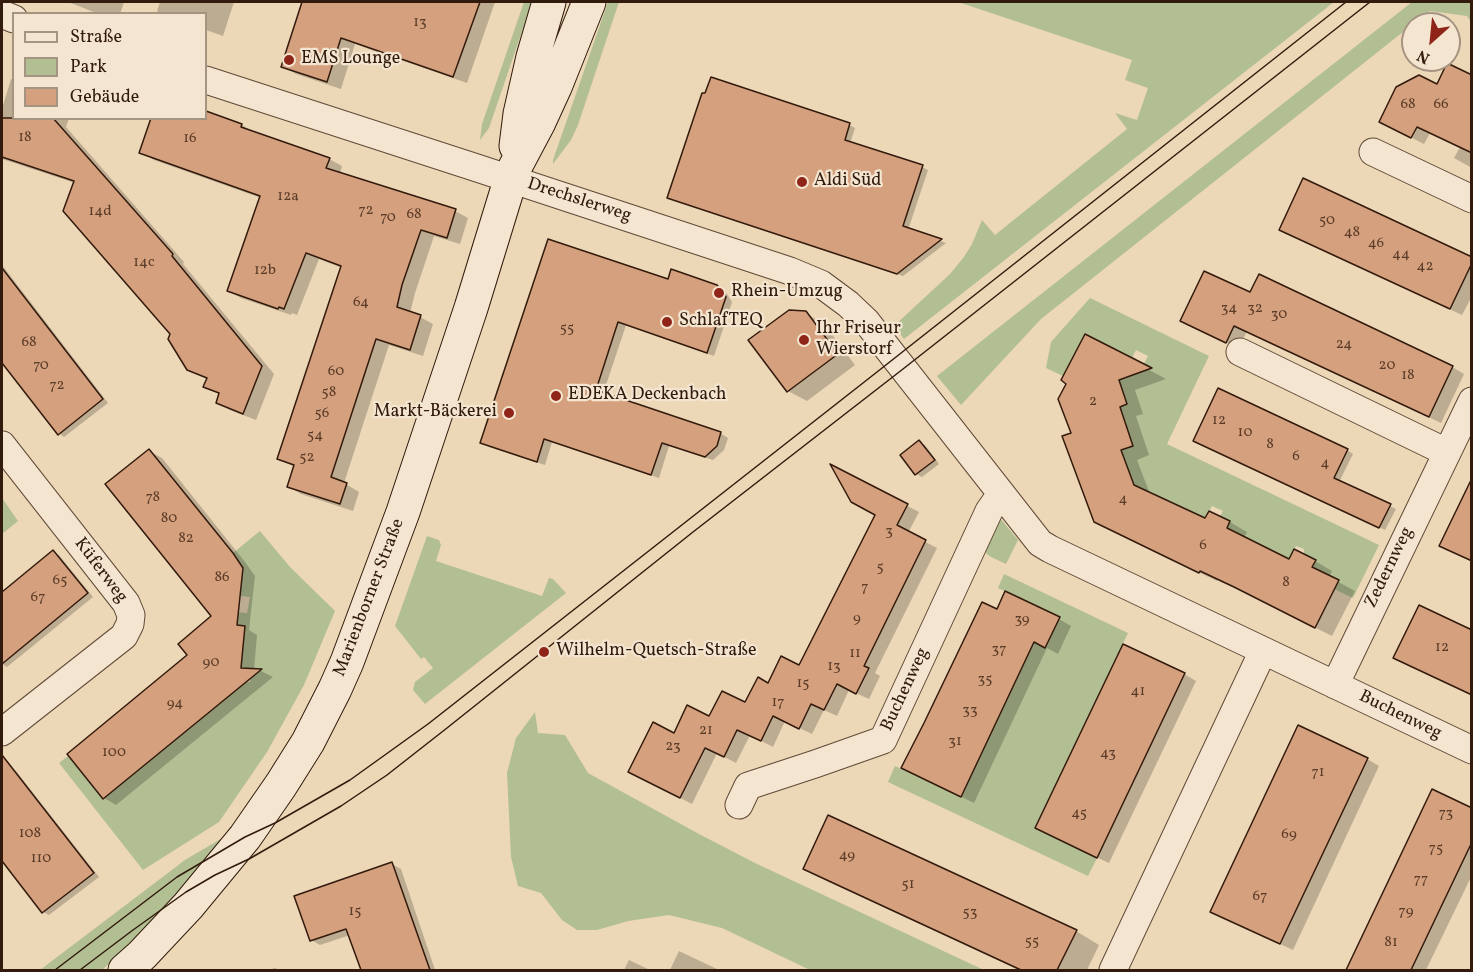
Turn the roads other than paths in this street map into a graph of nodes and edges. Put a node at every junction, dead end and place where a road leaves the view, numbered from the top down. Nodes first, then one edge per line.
1 (549, 2) edge
2 (588, 2) edge
3 (207, 80) edge
4 (1373, 152) dead end
5 (512, 175) junction
6 (1472, 199) edge
7 (1240, 352) dead end
8 (915, 383) joint
9 (1472, 401) edge
10 (2, 445) edge
11 (1446, 452) junction
12 (1002, 495) junction
13 (1263, 651) junction
14 (1335, 685) junction
15 (2, 732) edge
16 (1472, 750) edge
17 (739, 806) dead end
18 (124, 970) edge
19 (1113, 970) edge

1 - 5 street, Marienborner Straße
2 - 5 street, Marienborner Straße
3 - 5 street, Drechslerweg
4 - 6 street
5 - 8 street, Drechslerweg
5 - 18 street, Marienborner Straße
7 - 11 street
8 - 12 street, Buchenweg
9 - 11 street, Zedernweg
10 - 15 street, Küferweg
11 - 14 street, Zedernweg
12 - 13 street, Buchenweg
12 - 17 street, Buchenweg
13 - 14 street, Buchenweg
13 - 19 street
14 - 16 street, Buchenweg

